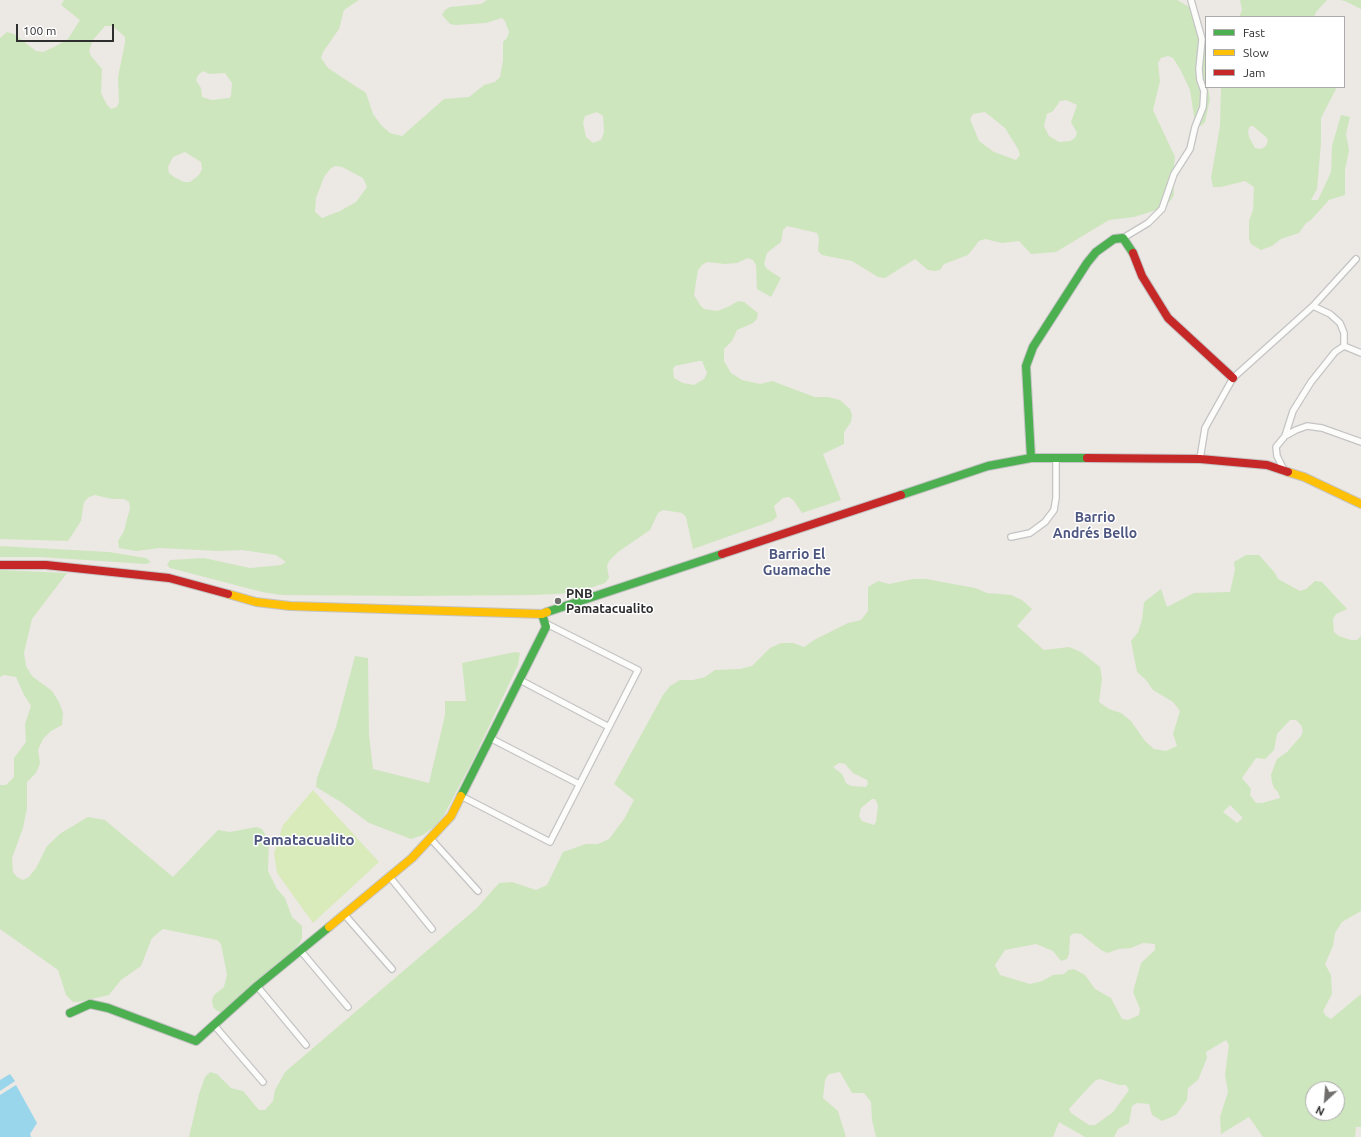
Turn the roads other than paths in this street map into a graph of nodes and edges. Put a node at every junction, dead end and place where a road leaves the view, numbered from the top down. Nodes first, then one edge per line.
1 (1191, 0) edge
2 (1123, 238) junction
3 (1356, 259) dead end
4 (1313, 306) junction
5 (1344, 346) junction
6 (1361, 353) edge
7 (1233, 378) junction
8 (1285, 436) junction
9 (1361, 442) edge
10 (1032, 458) junction
11 (1056, 458) junction
12 (1200, 459) junction
13 (1284, 471) junction
14 (1361, 504) edge
15 (1011, 537) dead end
16 (0, 565) edge
17 (542, 614) junction
18 (545, 623) junction
19 (520, 680) junction
20 (609, 727) junction
21 (490, 738) junction
22 (579, 784) junction
23 (461, 796) junction
24 (430, 838) junction
25 (389, 876) junction
26 (478, 892) dead end
27 (344, 914) junction
28 (432, 929) dead end
29 (300, 950) junction
30 (392, 969) dead end
31 (257, 986) junction
32 (348, 1007) dead end
33 (70, 1013) dead end
34 (214, 1025) junction
35 (306, 1045) dead end
36 (263, 1082) dead end

1 - 2 street
2 - 7 main road
2 - 10 main road
3 - 4 street
4 - 5 street
4 - 7 street
5 - 6 street
5 - 8 street
7 - 12 street
8 - 9 street
8 - 13 street
10 - 11 main road
10 - 17 main road
11 - 12 main road
11 - 15 street
12 - 13 main road
13 - 14 main road
16 - 17 main road
17 - 18 main road
18 - 19 main road
18 - 20 street
19 - 20 street
19 - 21 main road
20 - 22 street
21 - 22 street
21 - 23 main road
22 - 23 street
23 - 24 main road
24 - 25 main road
24 - 26 street
25 - 27 main road
25 - 28 street
27 - 29 main road
27 - 30 street
29 - 31 main road
29 - 32 street
31 - 34 main road
31 - 35 street
33 - 34 main road
34 - 36 street

